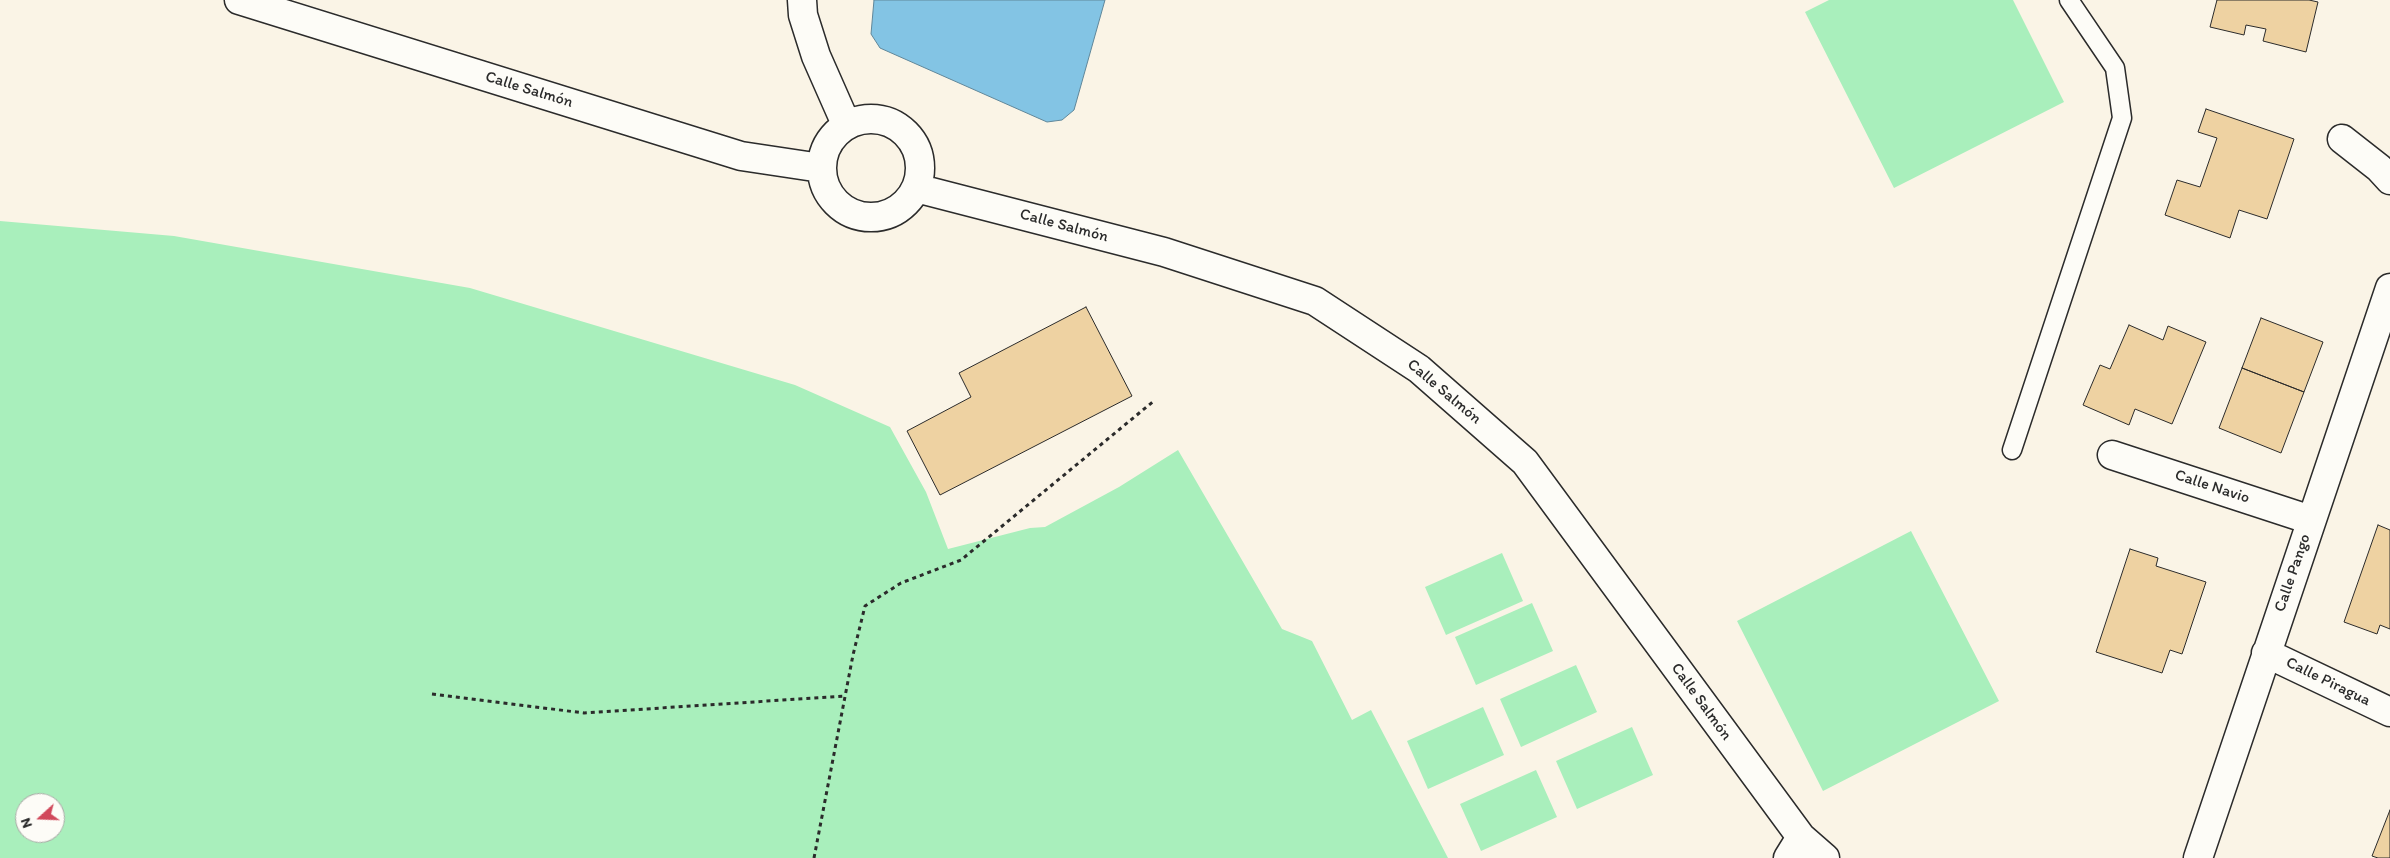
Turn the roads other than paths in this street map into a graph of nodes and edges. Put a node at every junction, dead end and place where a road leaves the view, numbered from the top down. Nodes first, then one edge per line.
1 (240, 0) edge
2 (802, 0) edge
3 (2069, 0) edge
4 (846, 124) junction
5 (2342, 139) dead end
6 (821, 168) junction
7 (2390, 180) edge
8 (916, 188) junction
9 (2390, 288) edge
10 (2012, 450) dead end
11 (2112, 455) dead end
12 (2311, 520) junction
13 (2266, 653) junction
14 (2390, 712) edge
15 (1794, 848) edge
16 (1825, 858) edge
17 (2198, 858) edge

1 - 6 street, Calle Salmón
2 - 4 street
3 - 10 lane
4 - 6 street
4 - 8 street
5 - 7 street
6 - 8 street
8 - 15 street, Calle Salmón
9 - 12 street, Calle Pango
11 - 12 street, Calle Navio
12 - 13 street, Calle Pango
13 - 14 street, Calle Piragua
13 - 17 street, Calle Pango
15 - 16 street, Calle Salmón

